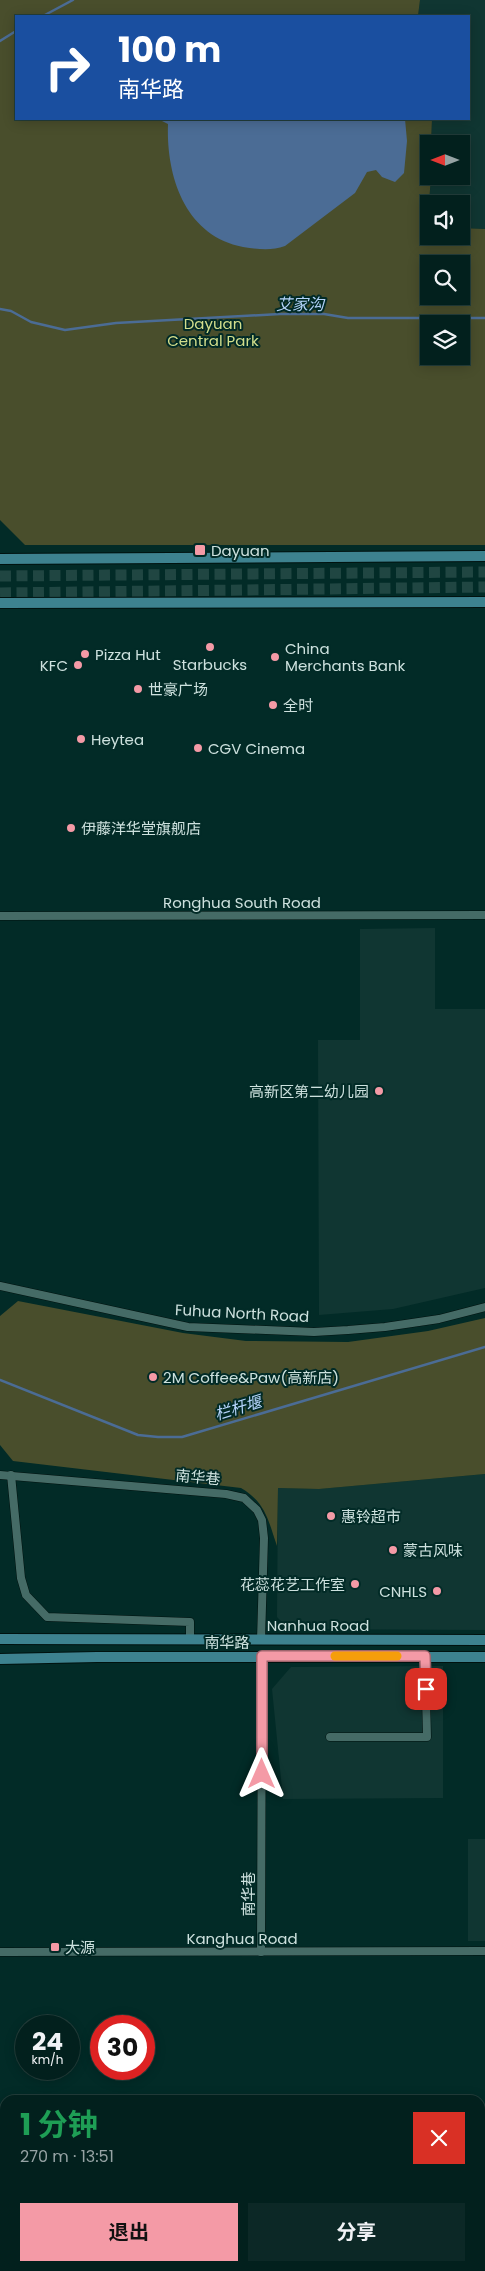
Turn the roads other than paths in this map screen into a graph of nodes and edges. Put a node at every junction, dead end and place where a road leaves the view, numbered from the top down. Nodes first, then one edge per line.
1 (485, 556) edge
2 (0, 559) edge
3 (485, 602) edge
4 (0, 603) edge
5 (485, 915) edge
6 (0, 916) edge
7 (0, 1286) edge
8 (485, 1307) edge
9 (0, 1474) edge
10 (11, 1475) junction
11 (0, 1639) edge
12 (190, 1639) junction
13 (261, 1640) junction
14 (485, 1640) edge
15 (262, 1656) junction
16 (425, 1656) junction
17 (485, 1657) edge
18 (0, 1659) edge
19 (330, 1737) dead end
20 (485, 1951) edge
21 (0, 1952) edge
22 (261, 1952) junction

1 - 2 main road
3 - 4 main road
5 - 6 street, Ronghua South Road
7 - 8 street, Fuhua North Road
9 - 10 street, 南华巷
10 - 12 street
10 - 13 street, 南华巷
11 - 12 main road, Nanhua Road
12 - 13 main road, Nanhua Road
13 - 14 main road, Nanhua Road
15 - 16 main road, 南华路
15 - 18 main road, 南华路
15 - 22 street, 南华巷
16 - 17 main road, 南华路
16 - 19 street
20 - 22 street, Kanghua Road
21 - 22 street, Kanghua Road

